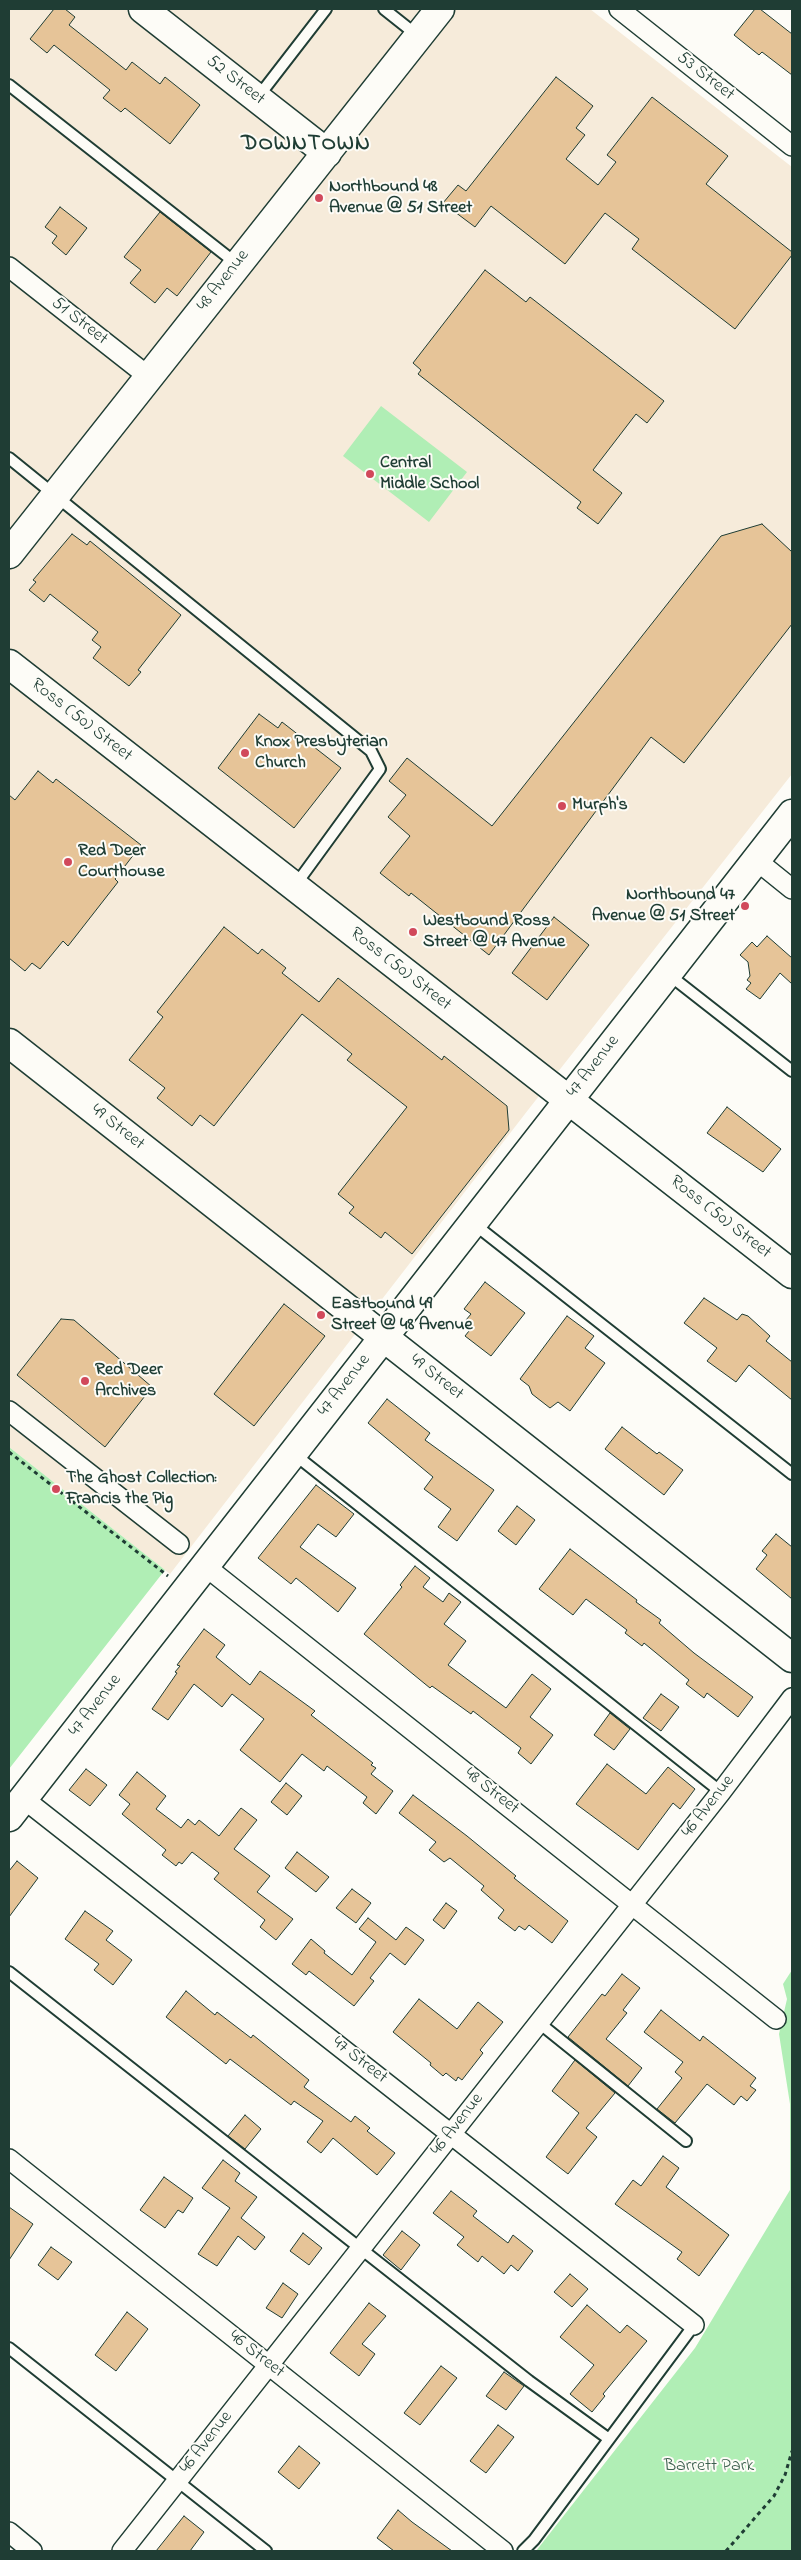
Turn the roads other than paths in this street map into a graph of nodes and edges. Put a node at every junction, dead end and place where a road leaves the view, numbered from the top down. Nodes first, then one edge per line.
1 (144, 9) edge
2 (326, 9) edge
3 (384, 9) edge
4 (440, 9) edge
5 (623, 10) edge
6 (418, 36) junction
7 (9, 85) edge
8 (257, 98) junction
9 (792, 146) edge
10 (327, 153) junction
11 (237, 264) junction
12 (9, 267) edge
13 (149, 376) junction
14 (9, 458) edge
15 (55, 495) junction
16 (9, 554) edge
17 (9, 664) edge
18 (792, 814) edge
19 (756, 860) junction
20 (294, 887) junction
21 (792, 890) edge
22 (667, 973) junction
23 (9, 1043) edge
24 (792, 1071) edge
25 (568, 1100) junction
26 (472, 1223) junction
27 (792, 1274) edge
28 (383, 1337) junction
29 (9, 1411) edge
30 (293, 1453) junction
31 (792, 1474) edge
32 (179, 1544) dead end
33 (205, 1566) junction
34 (792, 1658) edge
35 (792, 1698) edge
36 (721, 1792) junction
37 (16, 1808) edge
38 (632, 1904) junction
39 (9, 1972) edge
40 (776, 2019) dead end
41 (538, 2022) junction
42 (451, 2133) junction
43 (686, 2141) dead end
44 (9, 2159) edge
45 (360, 2249) junction
46 (694, 2325) joint
47 (9, 2348) edge
48 (269, 2365) junction
49 (609, 2439) junction
50 (178, 2481) junction
51 (9, 2532) edge
52 (32, 2551) edge
53 (122, 2551) edge
54 (266, 2551) edge
55 (503, 2551) edge
56 (523, 2551) edge

1 - 8 street, 52 Street
2 - 8 lane
3 - 6 lane
4 - 6 street, 48 Avenue
5 - 9 street, 53 Street
6 - 10 street, 48 Avenue
7 - 11 lane
8 - 10 street, 52 Street
10 - 11 street, 48 Avenue
11 - 13 street, 48 Avenue
12 - 13 street, 51 Street
13 - 15 street, 48 Avenue
14 - 15 lane
15 - 16 street, 48 Avenue
15 - 20 lane
17 - 20 street, Ross (50) Street
18 - 19 street, 47 Avenue
19 - 21 street
19 - 22 street, 47 Avenue
20 - 25 street, Ross (50) Street
22 - 24 lane
22 - 25 street, 47 Avenue
23 - 28 street, 49 Street
25 - 26 street, 47 Avenue
25 - 27 street, Ross (50) Street
26 - 28 street, 47 Avenue
26 - 31 lane
28 - 30 street, 47 Avenue
28 - 34 street, 49 Street
29 - 32 street
30 - 33 street, 47 Avenue
30 - 36 lane
33 - 37 street, 47 Avenue
33 - 38 street, 48 Street
35 - 36 street, 46 Avenue
36 - 38 street, 46 Avenue
37 - 42 street, 47 Street
38 - 40 street, 48 Street
38 - 41 street, 46 Avenue
39 - 45 lane
41 - 42 street, 46 Avenue
41 - 43 lane
42 - 45 street, 46 Avenue
42 - 46 street, 47 Street
44 - 48 street, 46 Street
45 - 48 street, 46 Avenue
45 - 49 lane
46 - 49 lane
47 - 50 lane
48 - 50 street, 46 Avenue
48 - 55 street, 46 Street
49 - 56 lane
50 - 53 street, 46 Avenue
50 - 54 lane
51 - 52 street

